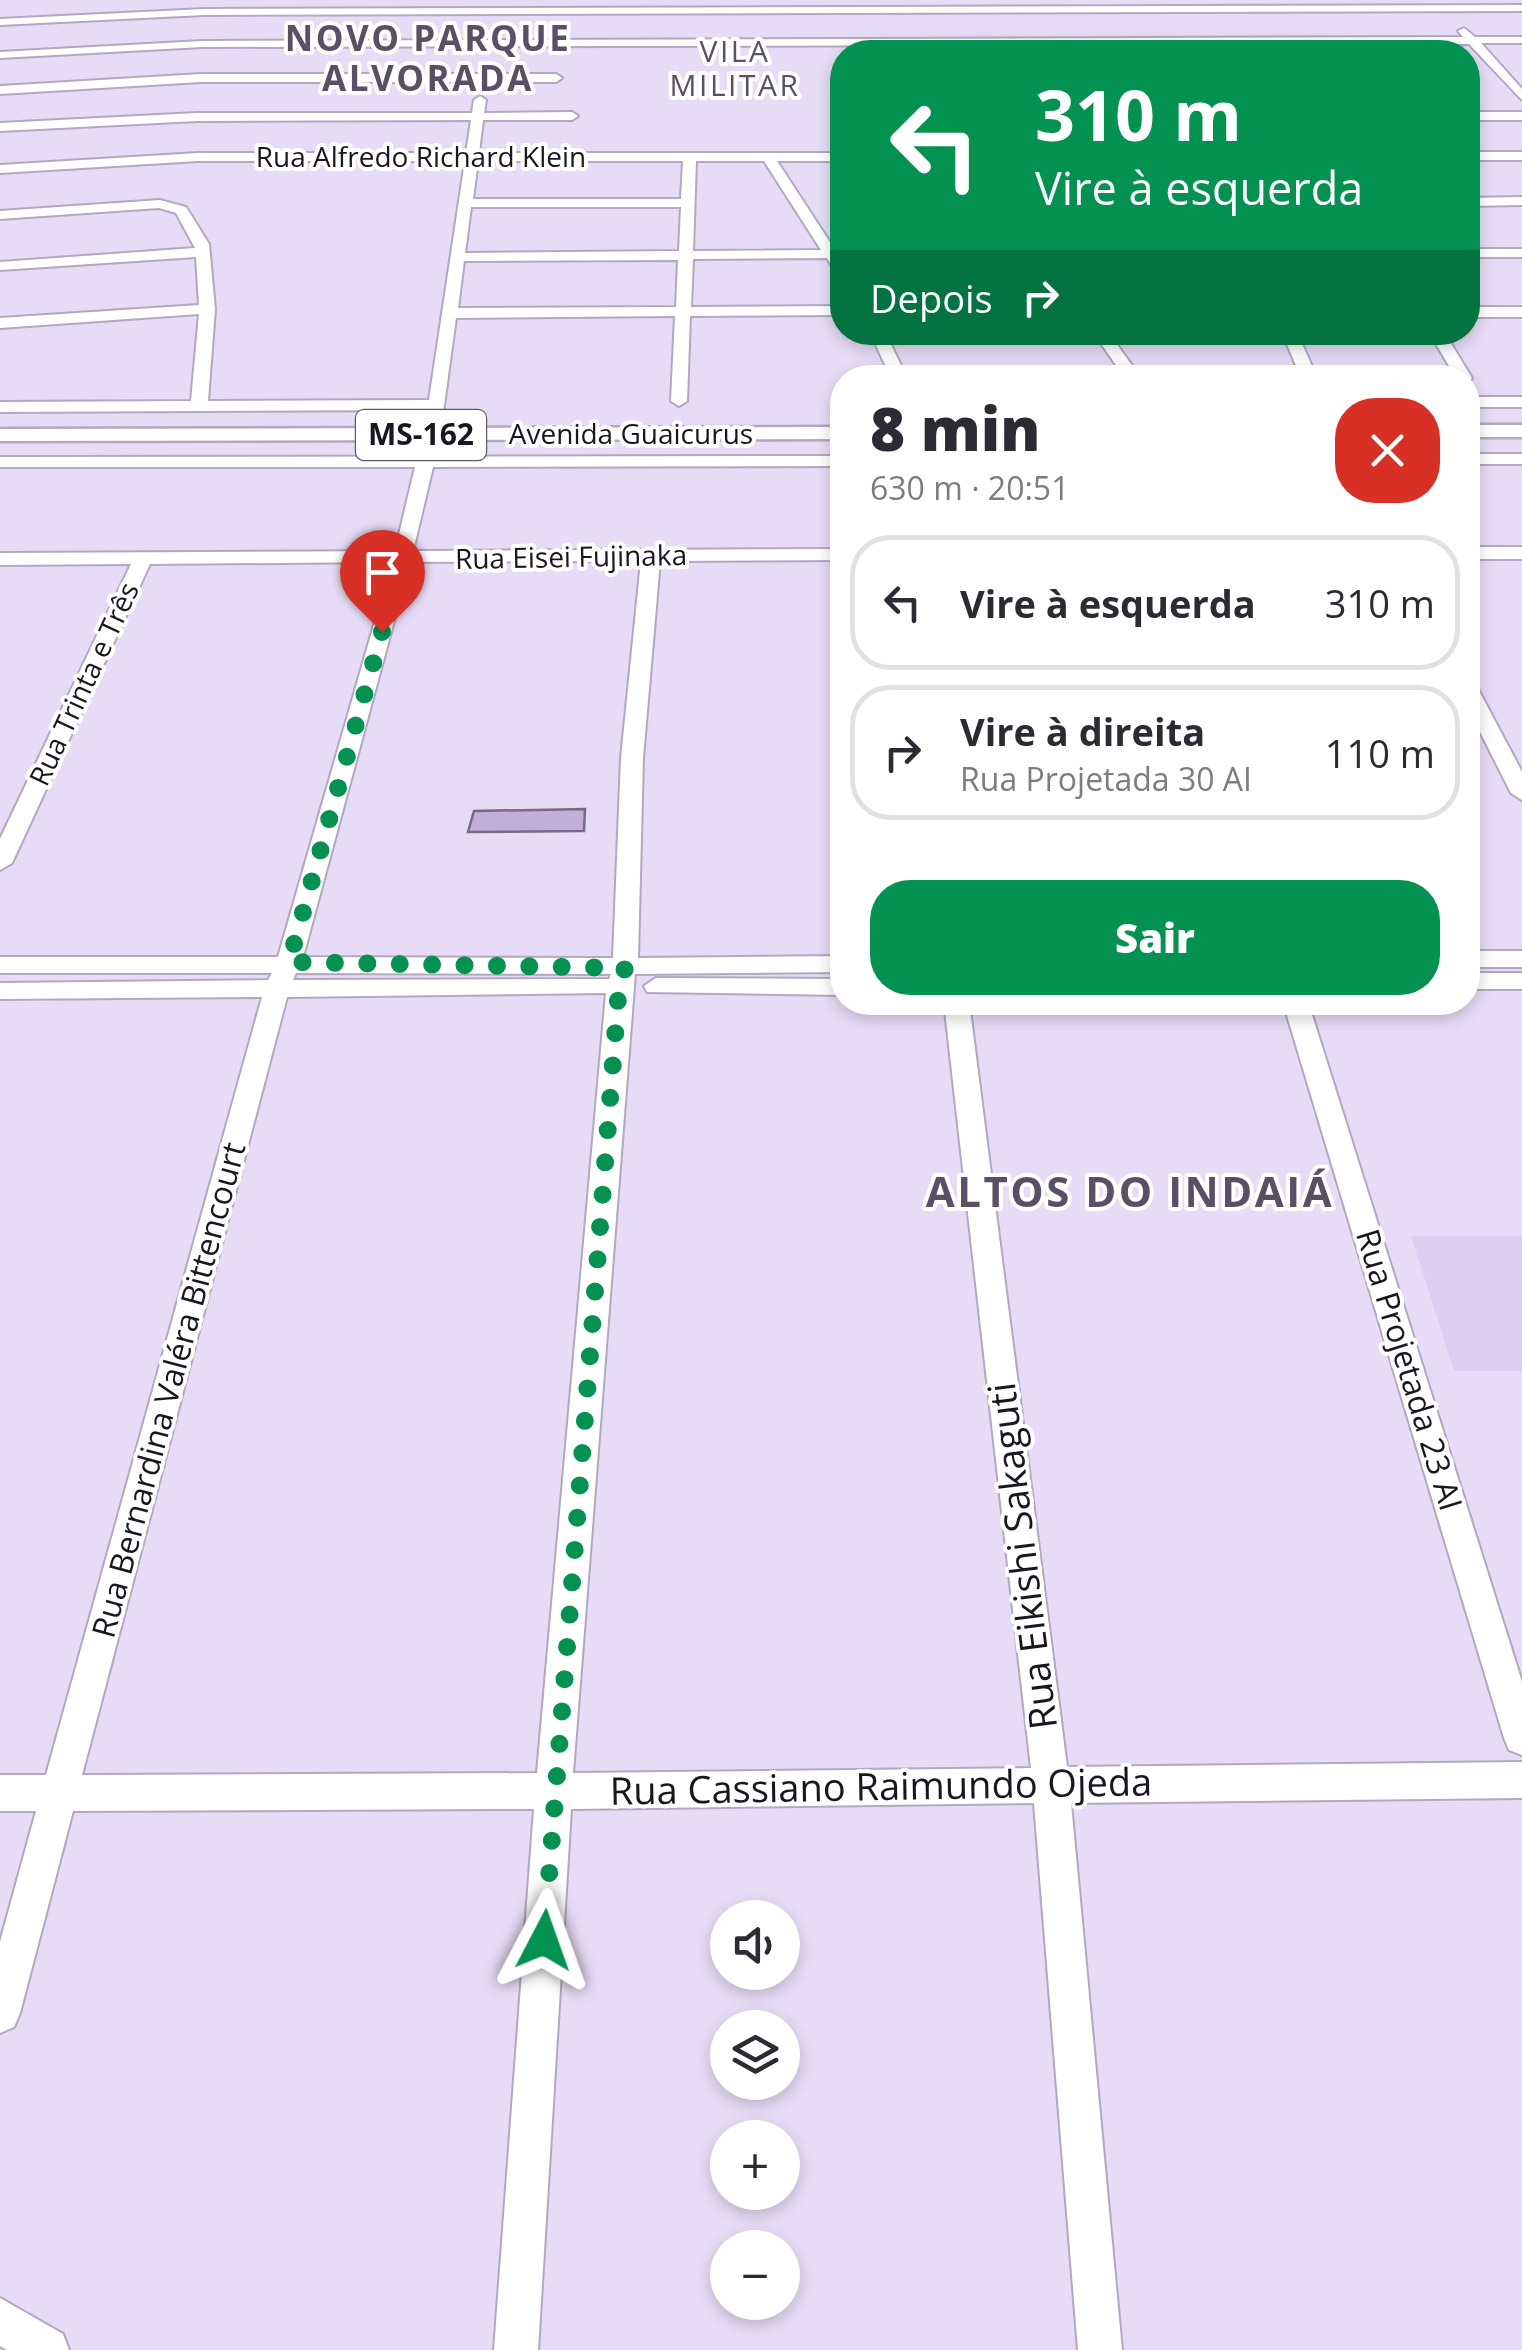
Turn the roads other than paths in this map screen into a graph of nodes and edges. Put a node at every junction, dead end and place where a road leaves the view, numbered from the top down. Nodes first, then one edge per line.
1 (44, 0) edge
2 (962, 4) edge
3 (1286, 4) edge
4 (492, 5) edge
5 (204, 6) edge
6 (1451, 8) junction
7 (1522, 8) edge
8 (1122, 9) junction
9 (38, 20) junction
10 (0, 22) edge
11 (1136, 40) edge
12 (1470, 40) joint
13 (1522, 40) edge
14 (488, 43) junction
15 (202, 44) junction
16 (830, 47) edge
17 (1480, 51) edge
18 (27, 54) junction
19 (0, 55) edge
20 (1486, 76) dead end
21 (1504, 76) junction
22 (1522, 76) edge
23 (201, 78) junction
24 (484, 78) junction
25 (556, 78) dead end
26 (0, 90) edge
27 (1522, 96) edge
28 (7, 112) edge
29 (572, 116) dead end
30 (1480, 116) edge
31 (1522, 116) edge
32 (196, 117) junction
33 (478, 117) junction
34 (0, 142) edge
35 (1480, 156) edge
36 (1522, 156) edge
37 (198, 157) junction
38 (768, 157) junction
39 (830, 157) edge
40 (472, 158) junction
41 (690, 158) junction
42 (0, 169) edge
43 (1480, 202) edge
44 (1522, 202) edge
45 (466, 203) junction
46 (688, 203) junction
47 (0, 215) edge
48 (830, 244) edge
49 (202, 252) junction
50 (1480, 253) edge
51 (1522, 253) edge
52 (830, 254) edge
53 (687, 255) junction
54 (458, 257) junction
55 (0, 266) edge
56 (207, 308) junction
57 (830, 311) edge
58 (685, 312) junction
59 (1480, 312) edge
60 (1522, 312) edge
61 (449, 313) junction
62 (0, 323) edge
63 (679, 402) dead end
64 (1522, 402) edge
65 (199, 406) junction
66 (0, 407) edge
67 (1480, 407) edge
68 (1480, 410) edge
69 (435, 413) junction
70 (1522, 418) edge
71 (830, 419) edge
72 (0, 420) edge
73 (1480, 431) edge
74 (1522, 431) edge
75 (830, 434) edge
76 (0, 435) edge
77 (1480, 459) edge
78 (1522, 459) edge
79 (830, 461) edge
80 (0, 462) edge
81 (425, 462) junction
82 (1522, 553) edge
83 (830, 554) edge
84 (1480, 554) edge
85 (651, 556) junction
86 (0, 558) edge
87 (143, 558) junction
88 (402, 559) junction
89 (1480, 712) edge
90 (1522, 793) edge
91 (0, 863) edge
92 (1480, 959) edge
93 (1522, 959) edge
94 (0, 964) edge
95 (830, 965) edge
96 (283, 975) junction
97 (622, 977) junction
98 (1480, 981) edge
99 (1522, 981) edge
100 (830, 986) edge
101 (0, 991) edge
102 (958, 1015) edge
103 (1299, 1015) edge
104 (1522, 1738) edge
105 (1522, 1780) edge
106 (1051, 1786) junction
107 (61, 1791) junction
108 (554, 1791) junction
109 (0, 1792) edge
110 (0, 2013) edge
111 (0, 2320) edge
112 (47, 2350) edge
113 (516, 2350) edge
114 (1100, 2350) edge

1 - 9 street
2 - 4 street
2 - 8 street
3 - 6 street
3 - 8 street
4 - 5 street
4 - 14 street
5 - 9 street
5 - 15 street
6 - 7 street
6 - 12 street
8 - 11 street
9 - 10 street
9 - 18 street
12 - 13 street
14 - 15 street
14 - 16 street
14 - 24 street
15 - 18 street
15 - 23 street
17 - 21 street
18 - 19 street
18 - 28 street
20 - 21 street
21 - 22 street
21 - 27 street
23 - 24 street
23 - 28 street
23 - 32 street
24 - 25 street
24 - 33 street
26 - 28 street
28 - 32 street
28 - 34 street
29 - 33 street
30 - 31 street
32 - 33 street
32 - 37 street
33 - 40 street
35 - 36 street
37 - 40 street, Rua Alfredo Richard Klein
37 - 42 street, Rua Alfredo Richard Klein
38 - 39 street, Rua Alfredo Richard Klein
38 - 41 street, Rua Alfredo Richard Klein
38 - 48 street
40 - 41 street, Rua Alfredo Richard Klein
40 - 45 street
41 - 46 street
43 - 44 street
45 - 46 street
45 - 54 street
46 - 53 street
47 - 49 street
49 - 55 street
49 - 56 street
50 - 51 street
52 - 53 street
53 - 54 street
53 - 58 street
54 - 61 street
56 - 62 street
56 - 65 street
57 - 58 street
58 - 61 street
58 - 63 street
59 - 60 street
61 - 69 street
64 - 67 street
65 - 66 street
65 - 69 street
68 - 70 main road
69 - 71 main road, Avenida Guaicurus / MS-162
69 - 72 main road, Avenida Guaicurus / MS-162
73 - 74 main road
75 - 76 main road, Avenida Guaicurus / MS-162
77 - 78 street
79 - 81 street
80 - 81 street
81 - 88 street, Rua Bernardina Valéra Bittencourt
82 - 84 street
83 - 85 street, Rua Eisei Fujinaka
85 - 88 street, Rua Eisei Fujinaka
85 - 97 street
86 - 87 street, Rua Eisei Fujinaka
87 - 88 street, Rua Eisei Fujinaka
87 - 91 street, Rua Trinta e Três
88 - 96 street, Rua Bernardina Valéra Bittencourt
89 - 90 street
92 - 93 street
94 - 96 street
95 - 97 street
96 - 97 street
96 - 101 street
96 - 107 street, Rua Bernardina Valéra Bittencourt
97 - 100 street
97 - 108 street
98 - 99 street
102 - 106 street, Rua Eikishi Sakaguti
103 - 104 street, Rua Projetada 23 AI
105 - 106 street, Rua Cassiano Raimundo Ojeda
106 - 108 street, Rua Cassiano Raimundo Ojeda
106 - 114 street, Rua Eikishi Sakaguti
107 - 108 street, Rua Cassiano Raimundo Ojeda
107 - 109 street, Rua Cassiano Raimundo Ojeda
107 - 110 street, Rua Bernardina Valéra Bittencourt
108 - 113 street
111 - 112 street

